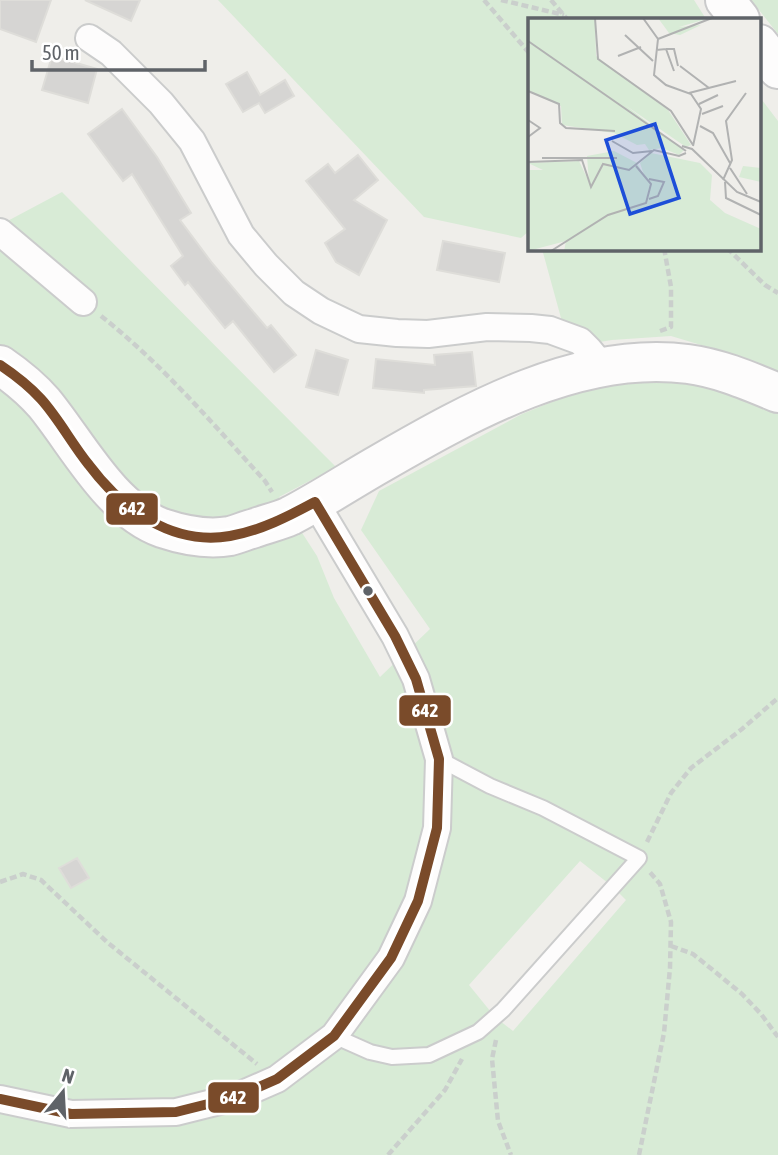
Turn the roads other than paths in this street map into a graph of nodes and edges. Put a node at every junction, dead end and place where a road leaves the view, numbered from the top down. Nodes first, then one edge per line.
1 (725, 0) edge
2 (739, 18) edge
3 (89, 38) dead end
4 (760, 45) edge
5 (778, 69) edge
6 (0, 232) edge
7 (83, 302) road end
8 (0, 365) edge
9 (603, 367) junction
10 (778, 393) edge
11 (301, 510) junction
12 (439, 759) junction
13 (334, 1036) junction
14 (0, 1100) edge

1 - 2 main road
3 - 9 street
4 - 5 main road
6 - 7 street
8 - 11 main road
9 - 10 main road
9 - 11 main road
11 - 12 street
12 - 13 street
12 - 13 lane
13 - 14 street

